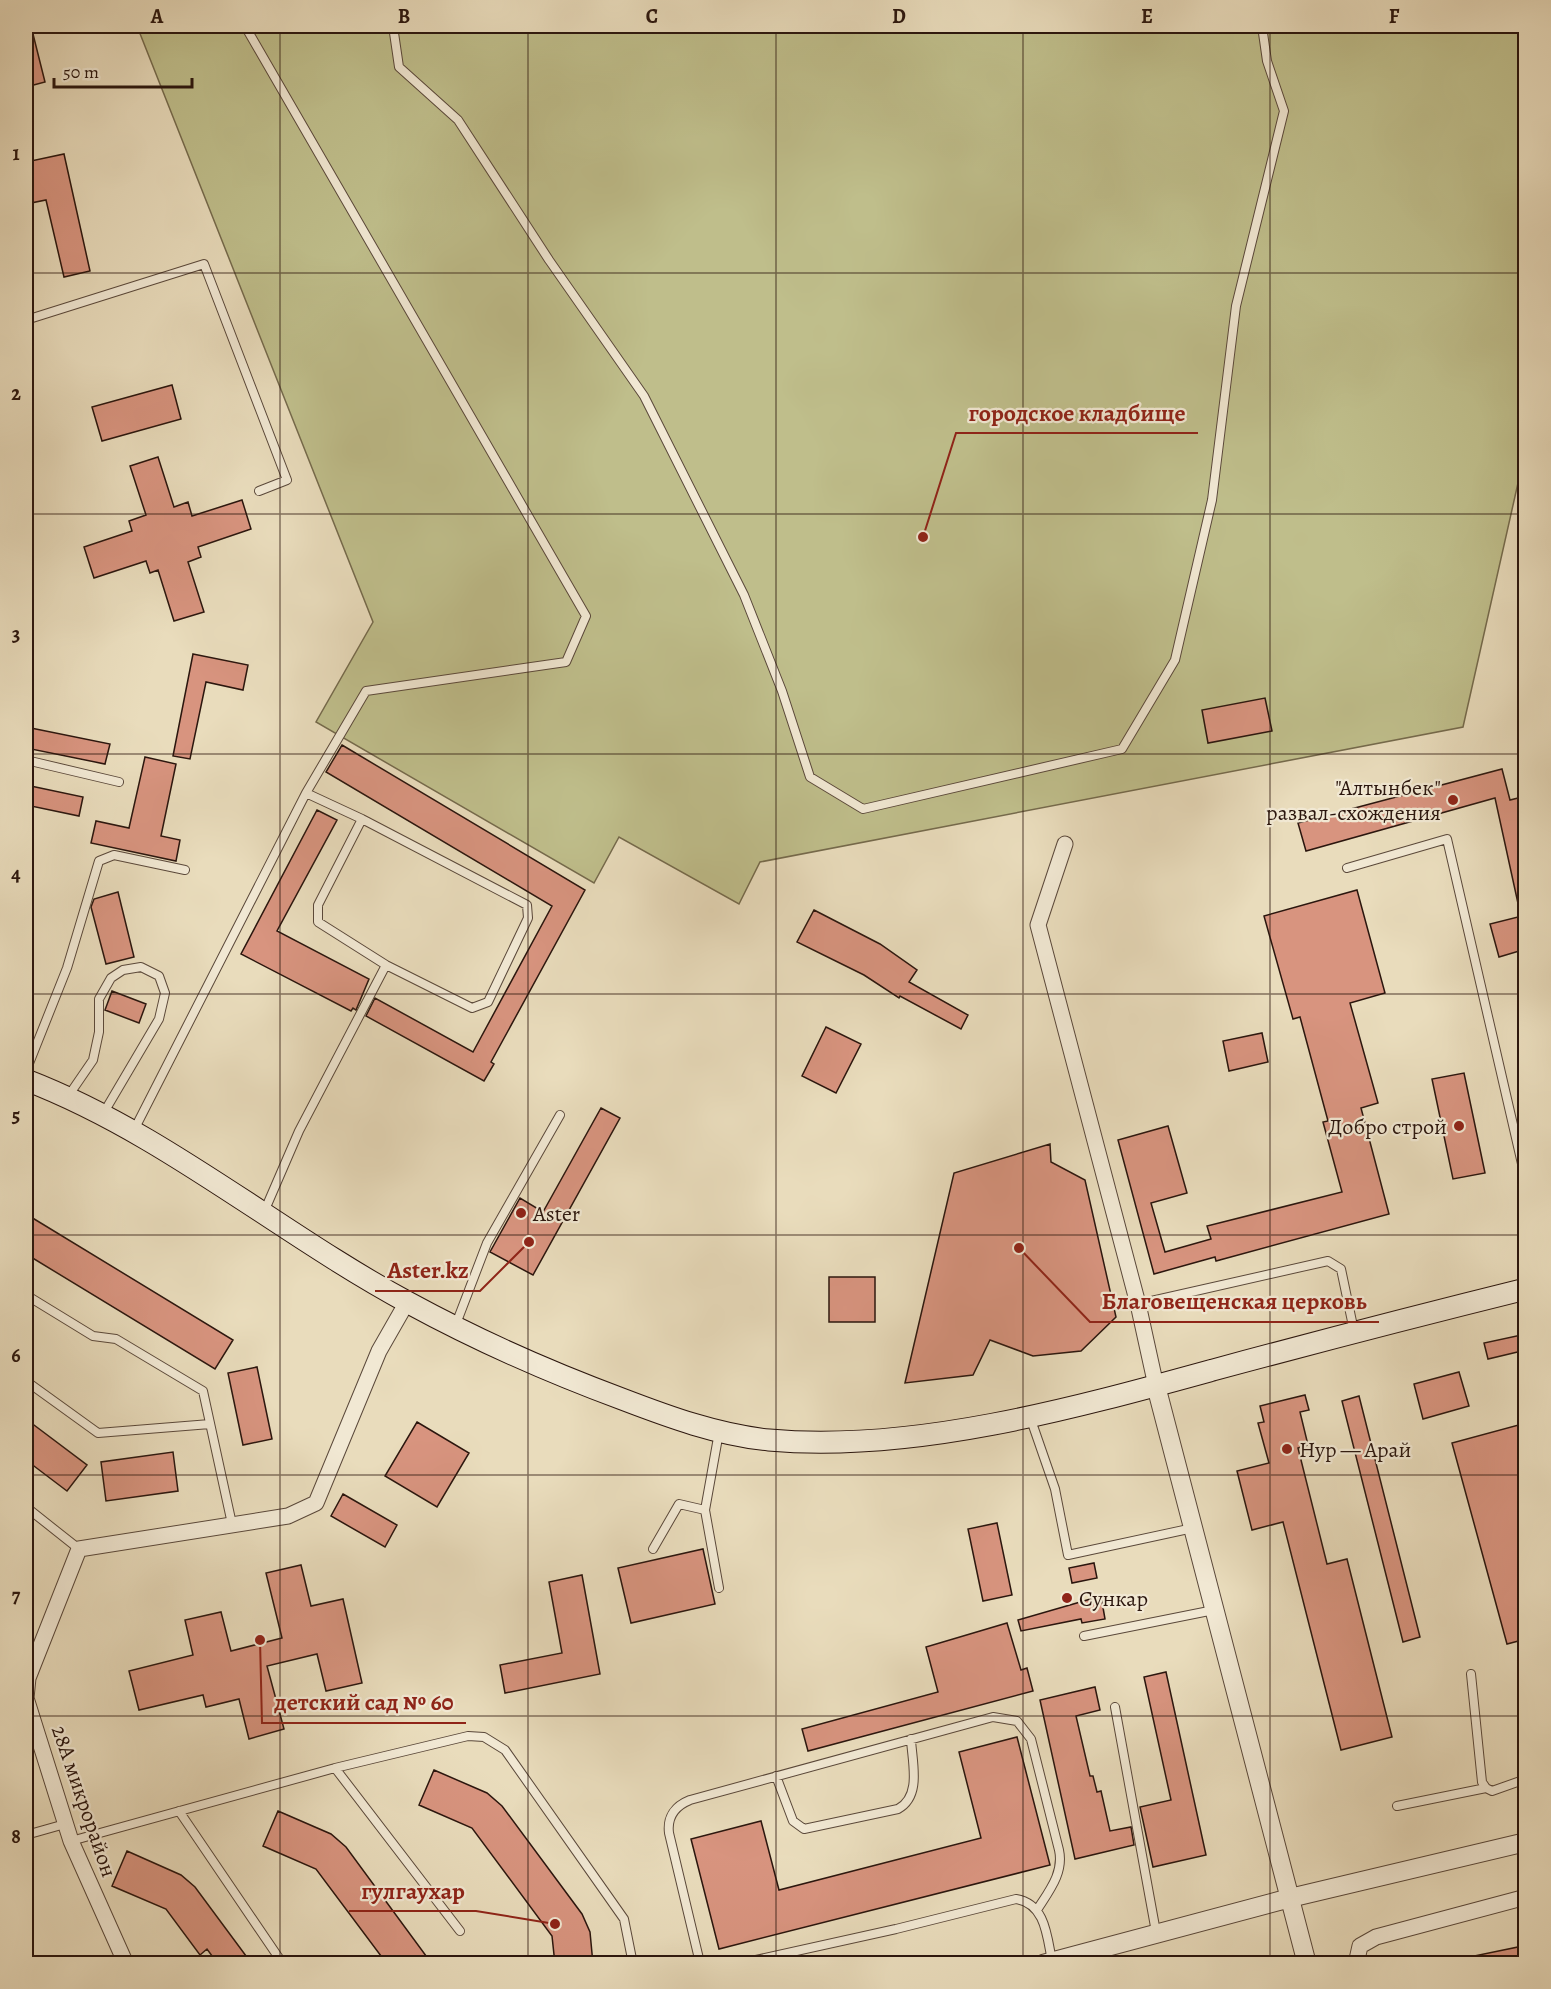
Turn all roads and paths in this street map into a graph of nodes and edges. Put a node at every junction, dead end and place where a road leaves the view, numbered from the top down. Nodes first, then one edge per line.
1 (245, 26) edge
2 (393, 26) edge
3 (1262, 26) edge
4 (26, 321) edge
5 (259, 490) dead end
6 (26, 760) edge
7 (119, 783) dead end
8 (306, 793) junction
9 (362, 819) junction
10 (1065, 844) dead end
11 (1347, 868) dead end
12 (185, 870) dead end
13 (386, 966) junction
14 (26, 1071) edge
15 (26, 1080) edge
16 (68, 1097) junction
17 (560, 1115) dead end
18 (101, 1116) junction
19 (132, 1133) junction
20 (1526, 1181) edge
21 (263, 1213) junction
22 (1526, 1288) edge
23 (26, 1295) edge
24 (407, 1302) junction
25 (1138, 1304) junction
26 (455, 1326) junction
27 (1355, 1332) junction
28 (26, 1381) edge
29 (1156, 1386) junction
30 (1030, 1416) junction
31 (210, 1424) junction
32 (719, 1430) junction
33 (26, 1507) edge
34 (705, 1510) junction
35 (232, 1524) junction
36 (1193, 1527) junction
37 (79, 1549) junction
38 (654, 1549) dead end
39 (719, 1588) dead end
40 (1215, 1610) junction
41 (1084, 1636) dead end
42 (1471, 1674) dead end
43 (1115, 1707) dead end
44 (911, 1739) junction
45 (335, 1768) junction
46 (776, 1776) junction
47 (1526, 1779) edge
48 (1486, 1788) junction
49 (1397, 1806) dead end
50 (179, 1811) junction
51 (65, 1824) junction
52 (26, 1835) edge
53 (70, 1841) junction
54 (1526, 1842) edge
55 (1526, 1897) edge
56 (1290, 1898) junction
57 (1037, 1910) junction
58 (460, 1931) dead end
59 (1156, 1934) junction
60 (1048, 1962) edge
61 (700, 1963) edge
62 (126, 1964) edge
63 (283, 1964) edge
64 (633, 1964) edge
65 (679, 1964) edge
66 (738, 1964) edge
67 (1307, 1964) edge
68 (1356, 1964) edge

1 - 8 lane
2 - 3 lane
4 - 5 lane
6 - 7 lane
8 - 9 lane
8 - 19 lane
9 - 13 lane
9 - 13 lane
10 - 25 street
11 - 20 lane
12 - 14 lane
13 - 21 lane
15 - 16 main road
16 - 18 main road
16 - 18 lane
17 - 26 lane
18 - 19 main road
19 - 21 main road
21 - 24 main road
22 - 27 main road
23 - 31 lane
24 - 26 main road
24 - 35 street
25 - 27 lane
25 - 29 street
26 - 32 main road
27 - 29 main road
28 - 31 lane
29 - 30 main road
29 - 36 street
30 - 32 main road
30 - 36 lane
31 - 35 lane
32 - 34 lane
33 - 37 lane
34 - 38 lane
34 - 39 lane
35 - 37 street
36 - 40 street
37 - 51 street, 28А микрорайон
40 - 41 lane
40 - 56 street
42 - 48 lane
43 - 59 lane
44 - 46 lane
44 - 46 lane
44 - 57 lane
45 - 50 lane
45 - 58 lane
45 - 64 lane
46 - 61 lane
47 - 48 lane
48 - 49 lane
50 - 53 lane
50 - 63 lane
51 - 52 lane
51 - 53 street, 28А микрорайон
53 - 62 street, 28А микрорайон
54 - 56 street
55 - 68 street
56 - 59 street
56 - 67 street
57 - 60 lane
57 - 66 lane
59 - 60 street
61 - 65 lane

